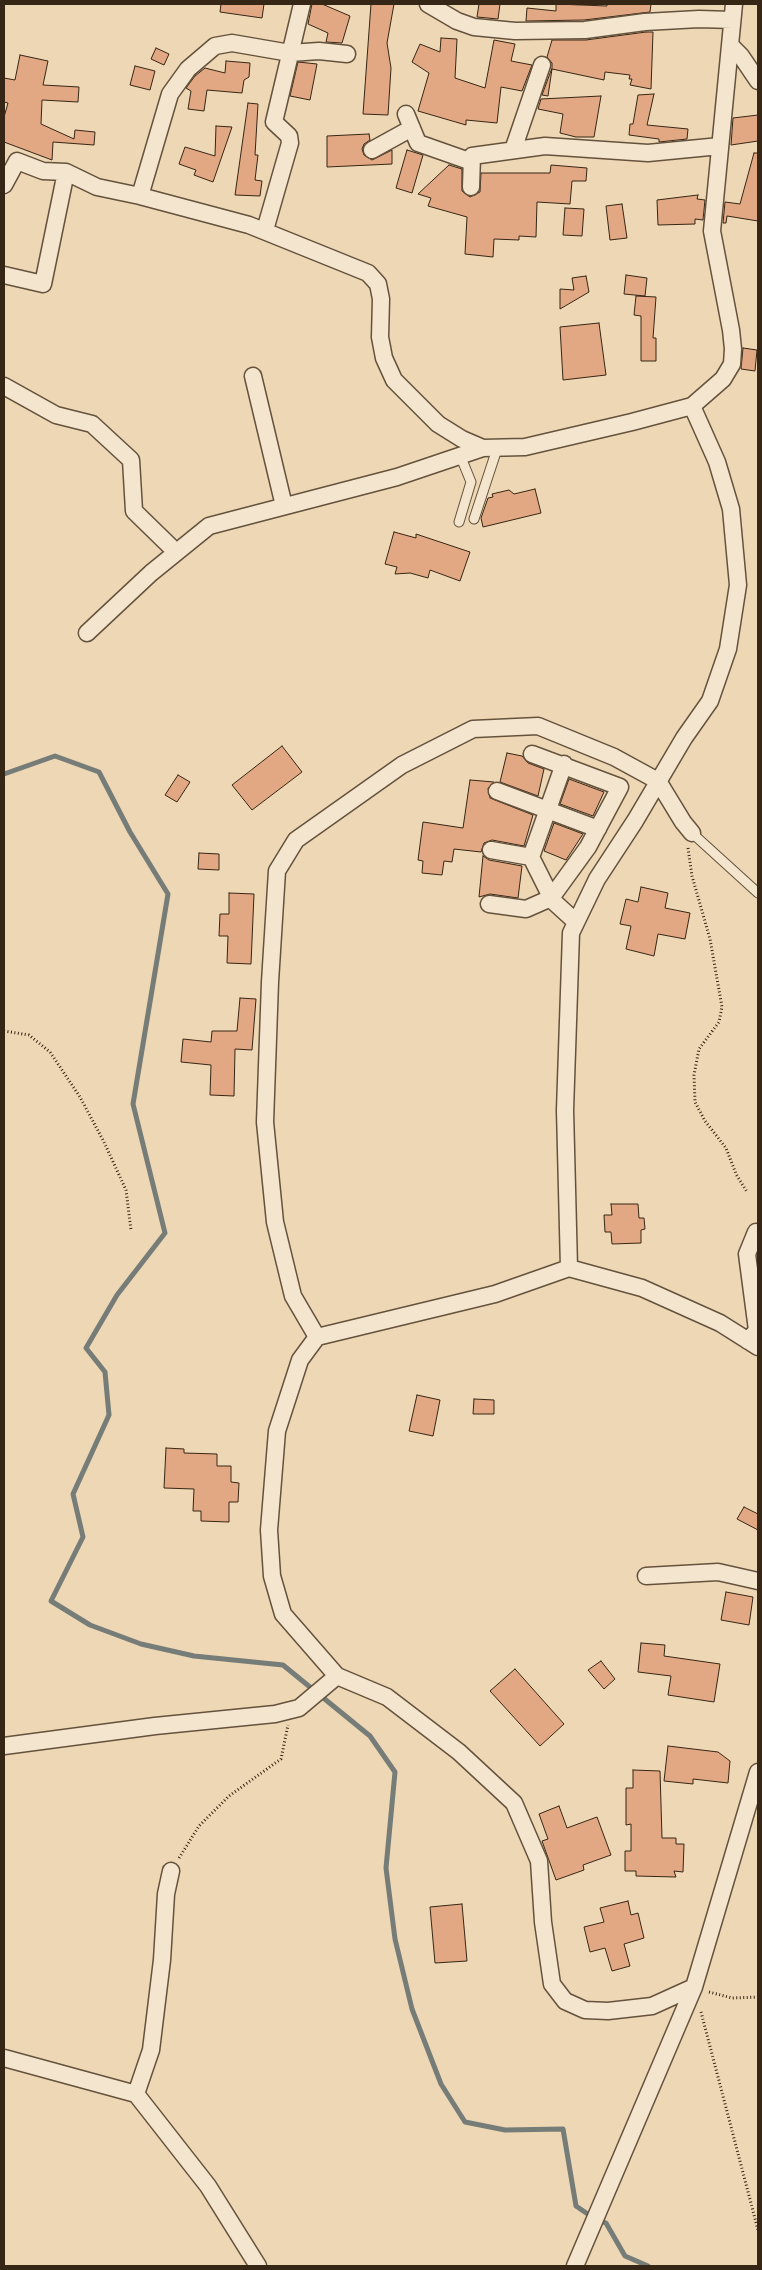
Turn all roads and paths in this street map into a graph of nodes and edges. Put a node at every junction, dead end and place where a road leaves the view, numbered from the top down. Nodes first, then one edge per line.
1 (302, 4) edge
2 (428, 4) edge
3 (733, 12) edge
4 (730, 45) junction
5 (290, 53) junction
6 (347, 54) dead end
7 (542, 65) dead end
8 (758, 81) edge
9 (720, 146) junction
10 (372, 150) dead end
11 (514, 150) junction
12 (472, 162) junction
13 (66, 172) junction
14 (4, 185) edge
15 (471, 187) dead end
16 (140, 196) junction
17 (265, 230) junction
18 (4, 275) edge
19 (253, 376) dead end
20 (4, 386) edge
21 (692, 406) junction
22 (490, 448) junction
23 (460, 456) junction
24 (284, 506) junction
25 (474, 519) dead end
26 (459, 522) dead end
27 (176, 552) junction
28 (87, 633) dead end
29 (532, 754) dead end
30 (564, 764) junction
31 (658, 780) junction
32 (497, 791) dead end
33 (548, 810) junction
34 (598, 828) junction
35 (692, 833) junction
36 (490, 850) dead end
37 (531, 857) junction
38 (758, 892) edge
39 (552, 898) junction
40 (489, 904) dead end
41 (576, 922) junction
42 (4, 1031) edge
43 (748, 1192) dead end
44 (131, 1230) dead end
45 (756, 1232) dead end
46 (569, 1268) junction
47 (318, 1337) junction
48 (753, 1344) edge
49 (646, 1576) dead end
50 (758, 1581) edge
51 (337, 1676) junction
52 (284, 1712) junction
53 (4, 1746) edge
54 (758, 1772) edge
55 (171, 1871) joint
56 (694, 1987) junction
57 (758, 1997) edge
58 (4, 2058) edge
59 (136, 2094) junction
60 (758, 2230) edge
61 (258, 2266) edge
62 (575, 2266) edge

1 - 5 street
2 - 3 street
3 - 4 street
4 - 8 street
4 - 9 street
5 - 6 street
5 - 16 street
5 - 17 street
7 - 11 street
9 - 11 street
9 - 21 street
10 - 12 street
11 - 12 street
12 - 15 street
13 - 14 street
13 - 16 street
13 - 18 street
16 - 17 street
17 - 22 street
19 - 24 street
20 - 27 street
21 - 22 street
21 - 31 street
22 - 23 street
22 - 25 lane
23 - 24 street
23 - 26 lane
24 - 27 street
27 - 28 street
29 - 30 street
30 - 33 street
30 - 34 street
31 - 35 street
31 - 41 street
31 - 47 street
32 - 33 street
33 - 34 street
33 - 37 street
34 - 39 street
35 - 38 lane
35 - 43 path
36 - 37 street
37 - 39 street
39 - 40 street
39 - 41 street
41 - 46 street
42 - 44 path
45 - 48 street
46 - 47 street
46 - 48 street
47 - 51 street
49 - 50 street
51 - 52 street
51 - 56 street
52 - 53 street
52 - 55 path
54 - 56 street
55 - 59 street
56 - 57 path
56 - 60 path
56 - 62 street
58 - 59 street
59 - 61 street

